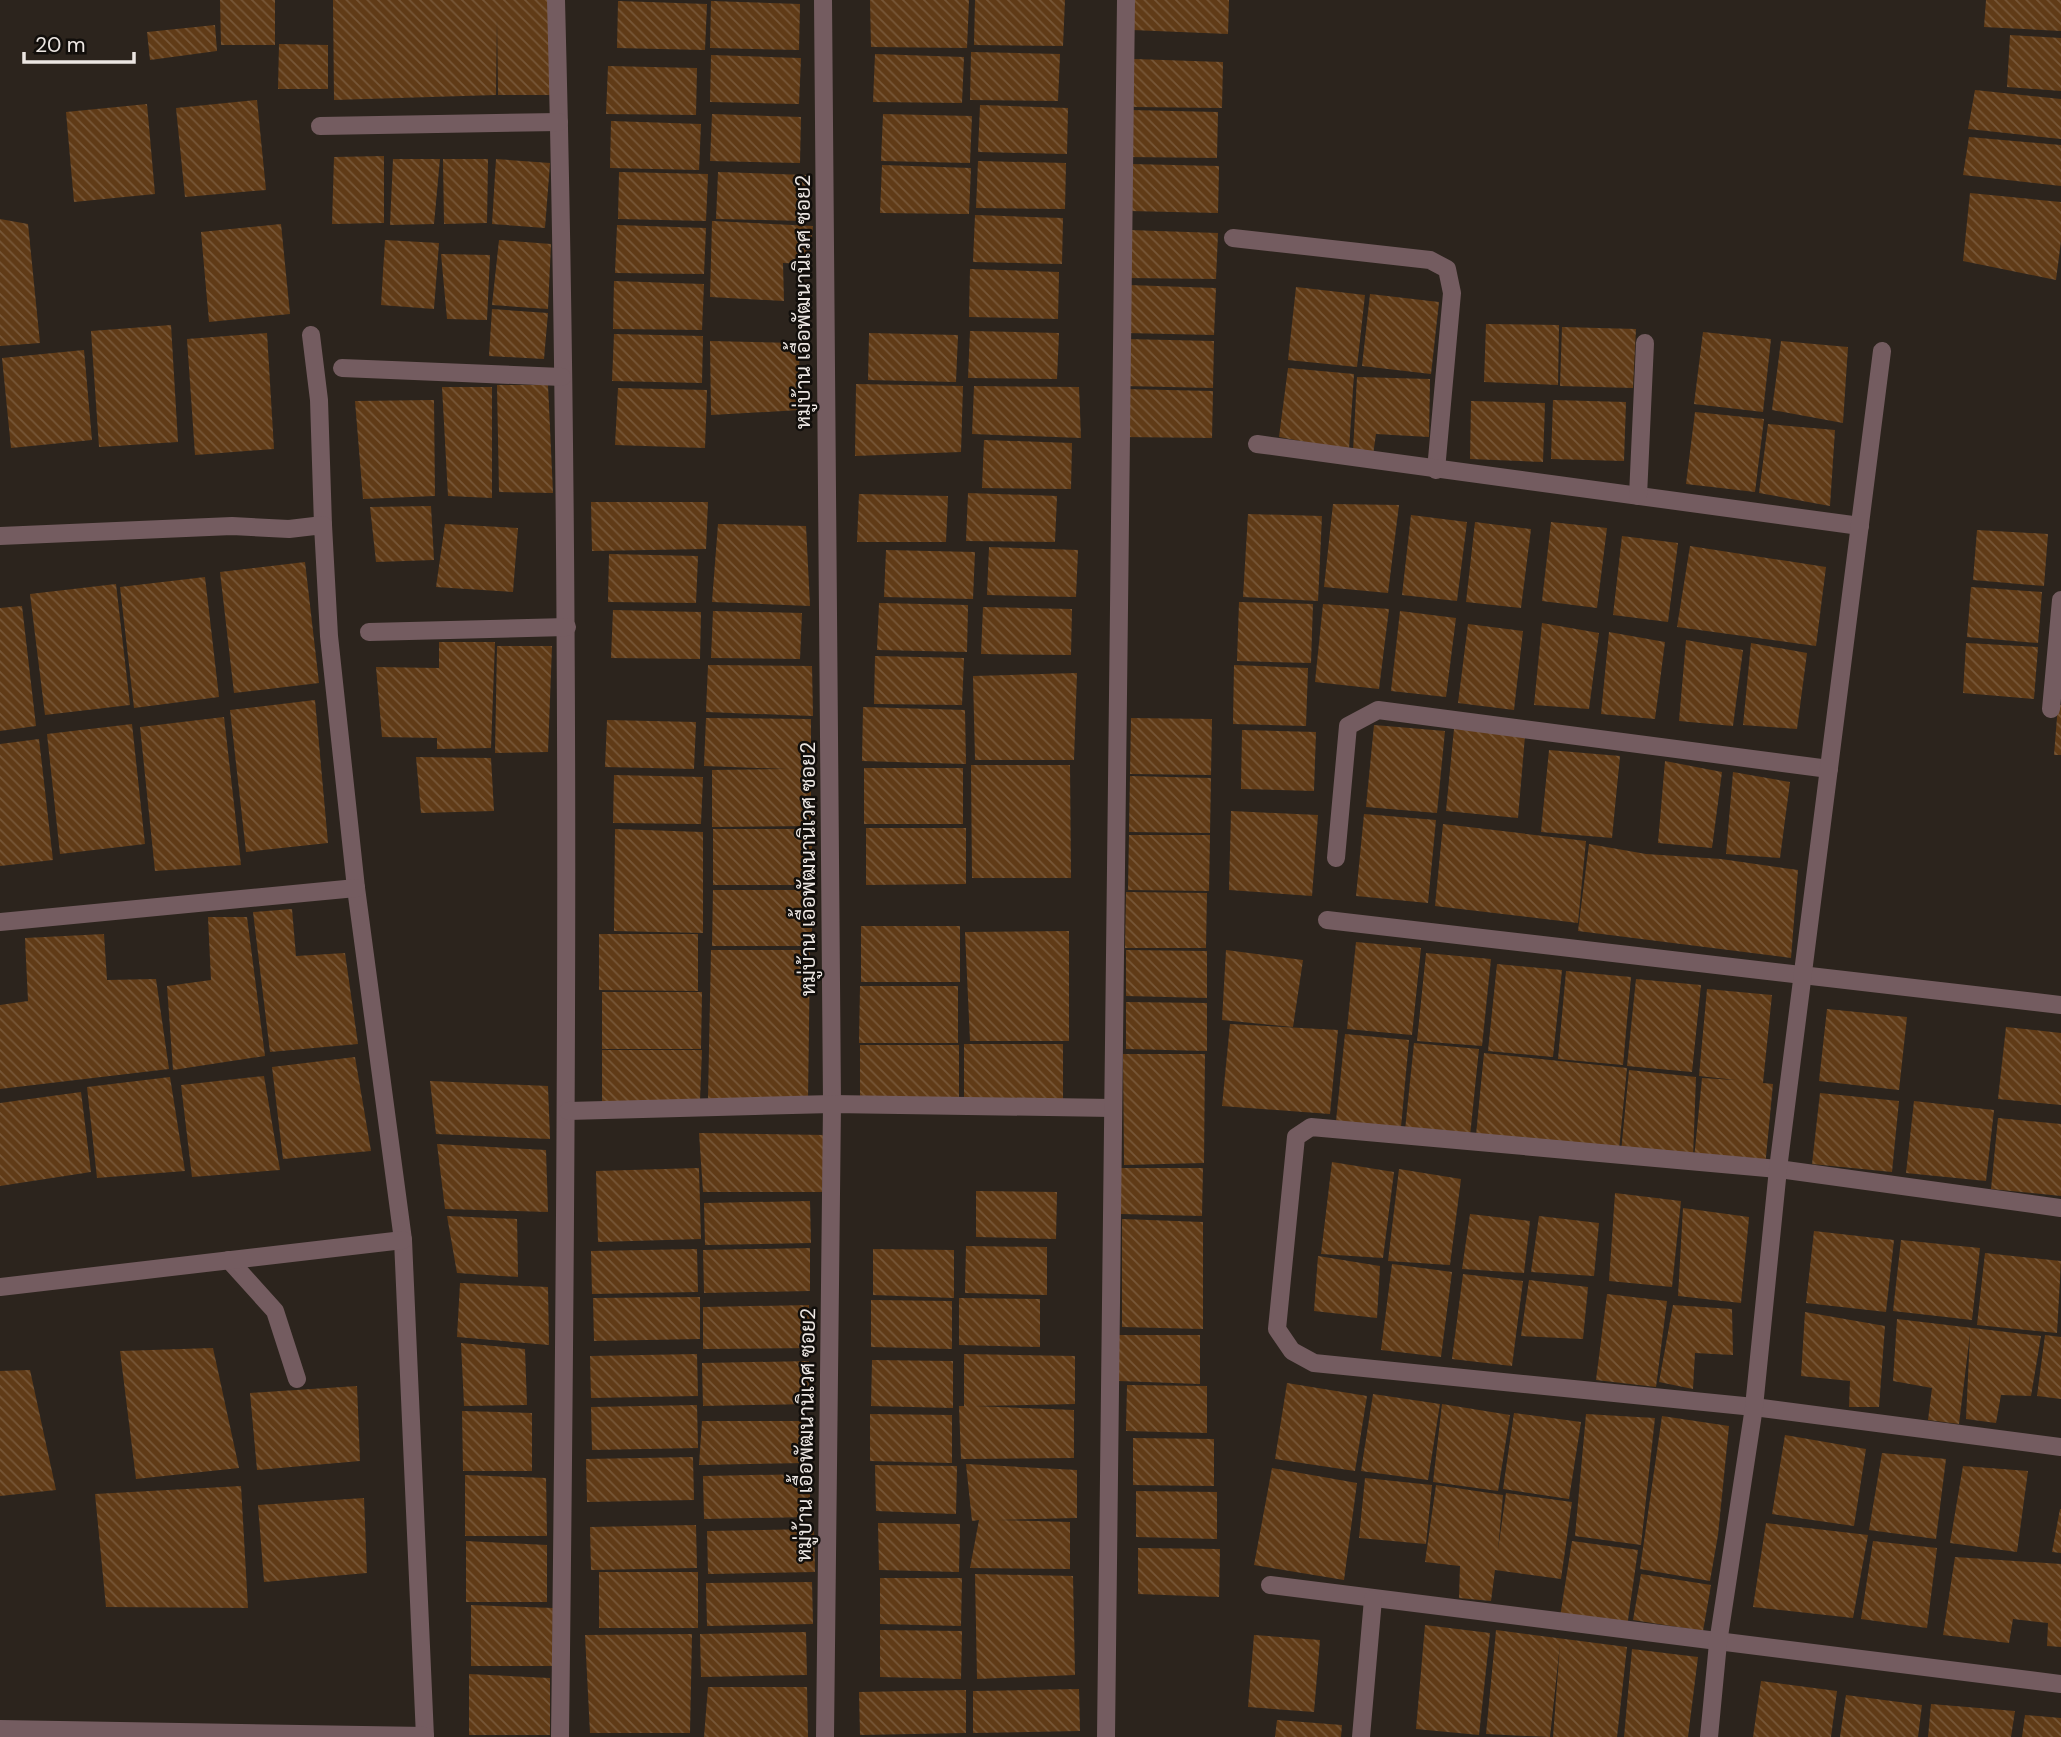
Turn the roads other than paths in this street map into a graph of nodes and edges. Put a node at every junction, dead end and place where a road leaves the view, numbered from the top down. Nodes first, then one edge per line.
1 (556, 0) edge
2 (823, 0) edge
3 (1126, 0) edge
4 (559, 122) junction
5 (320, 126) dead end
6 (1233, 238) dead end
7 (311, 335) dead end
8 (1645, 343) dead end
9 (1882, 351) dead end
10 (342, 368) dead end
11 (562, 377) junction
12 (1257, 444) dead end
13 (1436, 470) junction
14 (1638, 496) junction
15 (323, 525) junction
16 (1860, 526) junction
17 (0, 536) edge
18 (2061, 600) edge
19 (567, 627) junction
20 (369, 632) dead end
21 (2052, 709) dead end
22 (1829, 769) junction
23 (1336, 858) dead end
24 (356, 888) junction
25 (1327, 920) dead end
26 (0, 922) edge
27 (1802, 978) junction
28 (2061, 1005) edge
29 (832, 1104) junction
30 (1113, 1108) junction
31 (568, 1111) junction
32 (1778, 1169) junction
33 (2061, 1208) edge
34 (402, 1240) junction
35 (229, 1261) junction
36 (0, 1287) edge
37 (298, 1379) dead end
38 (1754, 1407) junction
39 (2061, 1447) edge
40 (1270, 1585) dead end
41 (1373, 1599) junction
42 (1718, 1643) junction
43 (2061, 1684) edge
44 (0, 1729) edge
45 (425, 1737) edge
46 (560, 1737) edge
47 (825, 1737) edge
48 (1106, 1737) edge
49 (1361, 1737) edge
50 (1709, 1737) edge

1 - 4 street
2 - 29 street, หมู่บ้าน เอื้อพัฒนานิเวศ ซอย2
3 - 30 street
4 - 5 street
4 - 11 street
6 - 13 street
7 - 15 street
8 - 14 street
9 - 16 street
10 - 11 street
11 - 19 street
12 - 13 street
13 - 14 street
14 - 16 street
15 - 17 street
15 - 24 street
16 - 22 street
18 - 21 street
19 - 20 street
19 - 31 street
22 - 23 street
22 - 27 street
24 - 26 street
24 - 34 street
25 - 27 street
27 - 28 street
27 - 32 street
29 - 30 street
29 - 31 street
29 - 47 street, หมู่บ้าน เอื้อพัฒนานิเวศ ซอย2
30 - 48 street
31 - 46 street
32 - 33 street
32 - 38 street
32 - 38 street
34 - 35 street
34 - 45 street
35 - 36 street
35 - 37 street
38 - 39 street
38 - 42 street
40 - 41 street
41 - 42 street
41 - 49 street
42 - 43 street
42 - 50 street
44 - 45 street

